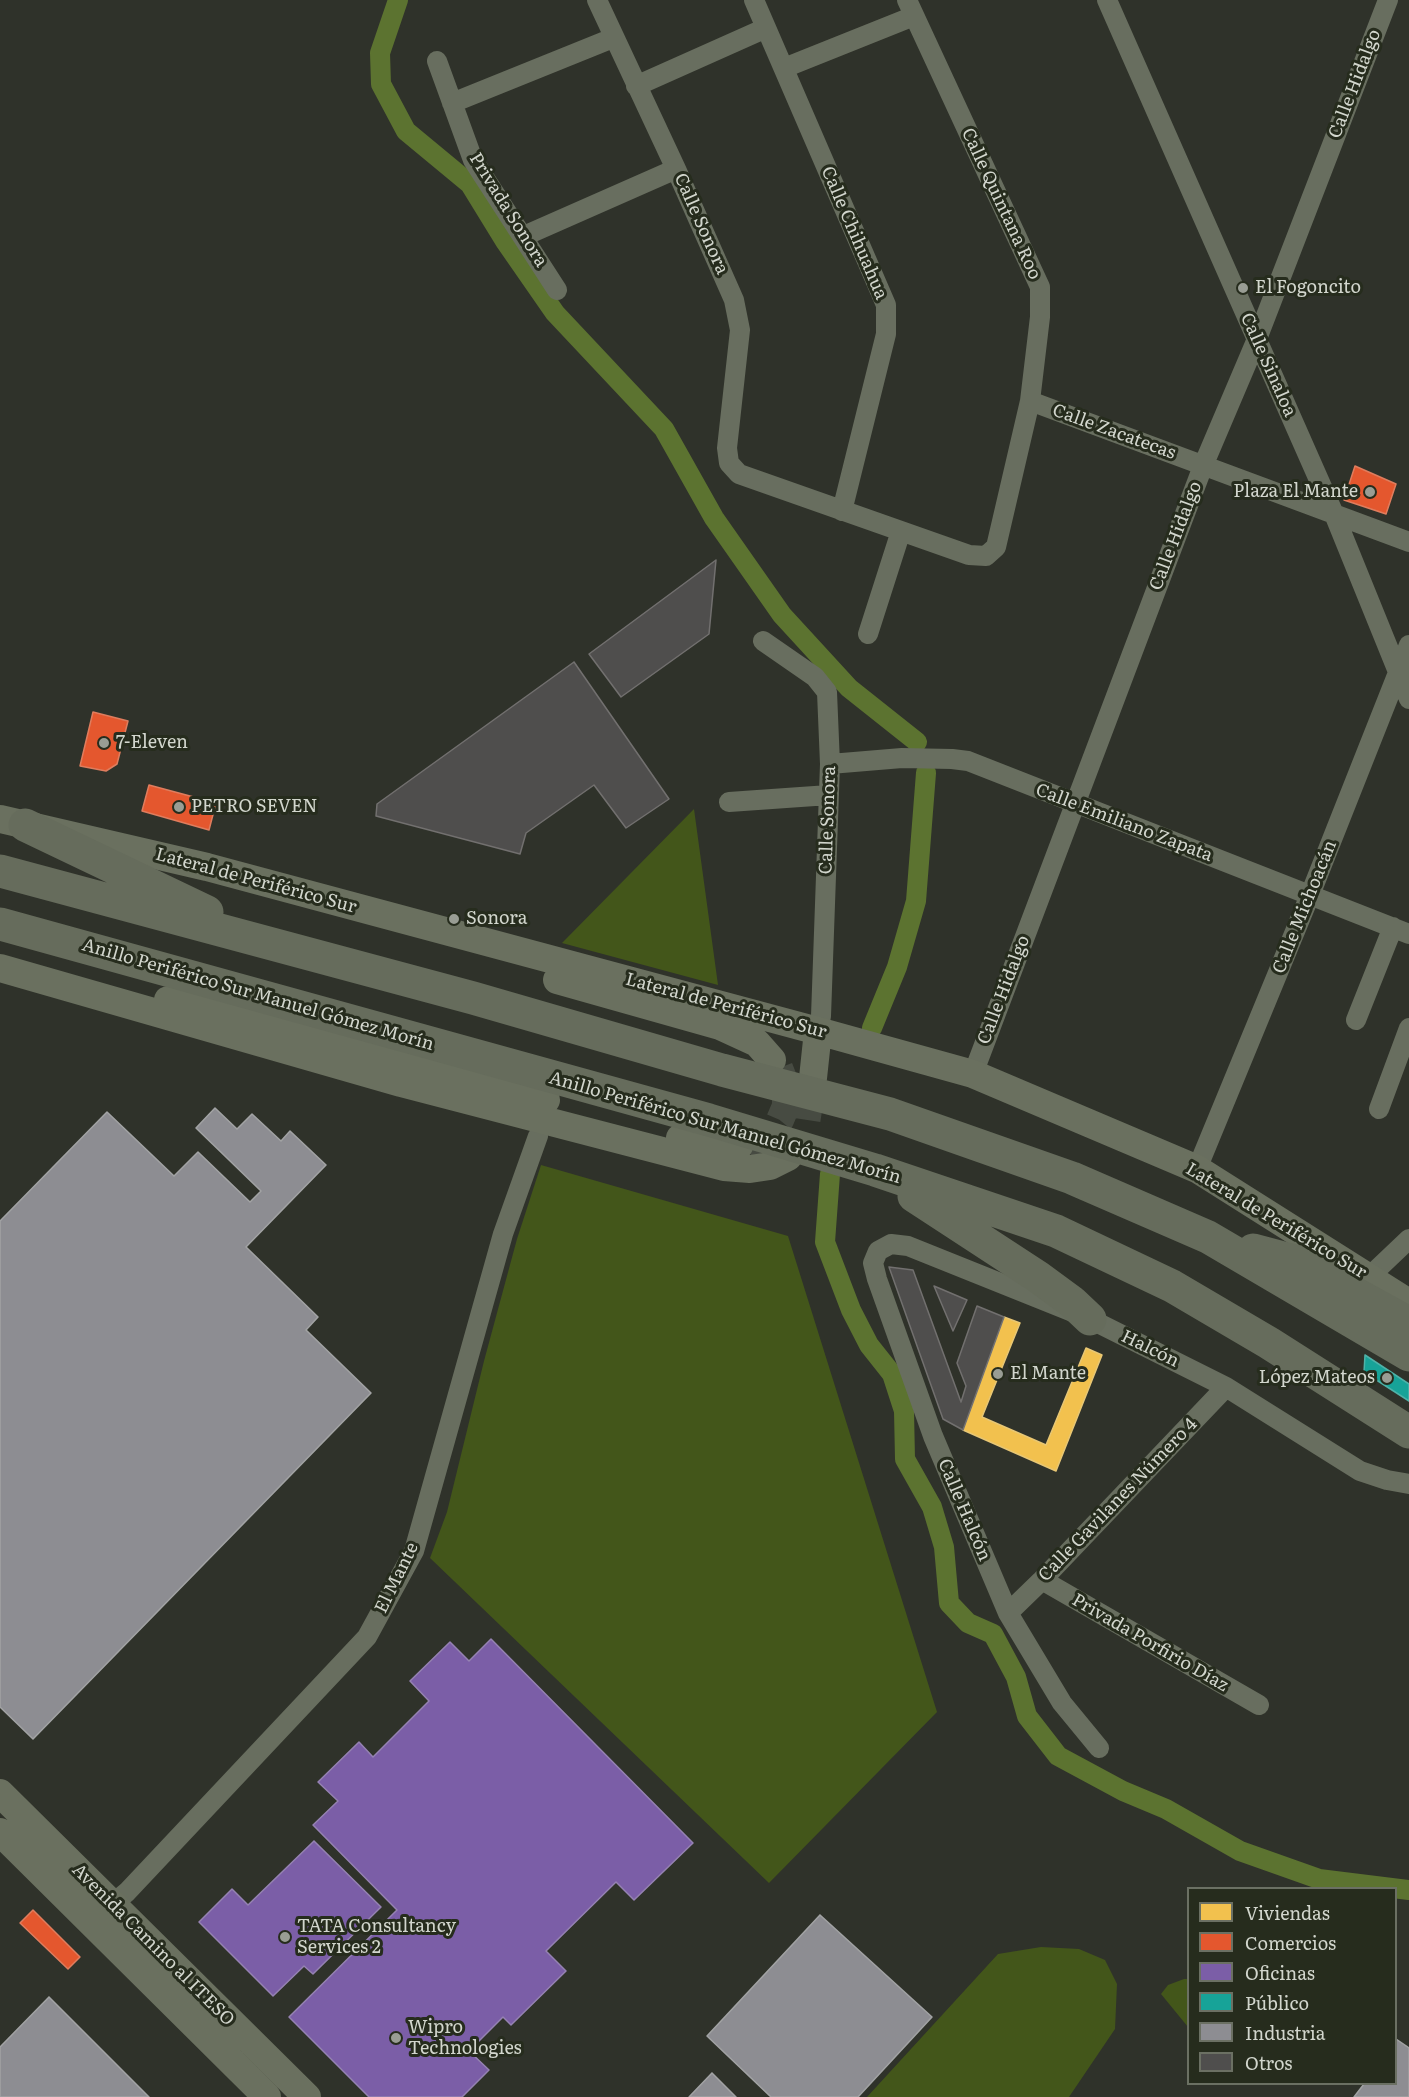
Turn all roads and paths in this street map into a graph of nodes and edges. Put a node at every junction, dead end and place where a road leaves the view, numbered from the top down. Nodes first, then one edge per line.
1 (597, 0) edge
2 (754, 0) edge
3 (1107, 0) edge
4 (1388, 0) edge
5 (910, 8) edge
6 (766, 28) junction
7 (613, 38) junction
8 (437, 62) dead end
9 (784, 68) junction
10 (636, 86) junction
11 (452, 104) junction
12 (676, 169) junction
13 (524, 236) junction
14 (557, 290) dead end
15 (1257, 339) junction
16 (1030, 401) junction
17 (1203, 466) junction
18 (843, 511) junction
19 (1334, 514) junction
20 (901, 531) junction
21 (1409, 542) edge
22 (867, 634) dead end
23 (763, 641) dead end
24 (1409, 645) edge
25 (1398, 672) junction
26 (1409, 699) edge
27 (830, 764) junction
28 (829, 795) junction
29 (729, 802) dead end
30 (1074, 804) junction
31 (12, 822) edge
32 (0, 871) edge
33 (1310, 896) junction
34 (323, 899) junction
35 (0, 924) edge
36 (1401, 930) edge
37 (0, 933) edge
38 (281, 947) junction
39 (114, 954) junction
40 (0, 968) edge
41 (35, 978) junction
42 (1356, 1020) dead end
43 (1409, 1028) edge
44 (818, 1030) junction
45 (772, 1060) tunnel mouth
46 (973, 1074) junction
47 (813, 1078) tunnel mouth
48 (1379, 1109) dead end
49 (538, 1137) dead end
50 (739, 1146) tunnel mouth
51 (788, 1157) tunnel mouth
52 (1197, 1169) junction
53 (875, 1170) junction
54 (1208, 1237) junction
55 (1409, 1239) edge
56 (878, 1251) joint
57 (1369, 1278) junction
58 (1409, 1303) edge
59 (1090, 1319) junction
60 (1409, 1323) edge
61 (1409, 1355) edge
62 (1226, 1387) junction
63 (1409, 1432) edge
64 (1409, 1484) edge
65 (1042, 1580) junction
66 (1008, 1612) junction
67 (1259, 1705) dead end
68 (1099, 1748) dead end
69 (0, 1793) edge
70 (0, 1832) edge
71 (101, 1913) junction
72 (267, 2097) edge
73 (307, 2097) edge

1 - 7 street, Calle Sonora
2 - 6 street, Calle Chihuahua
3 - 15 street, Calle Sinaloa
4 - 15 street, Calle Hidalgo
5 - 9 street
5 - 16 street, Calle Quintana Roo
6 - 9 street, Calle Chihuahua
6 - 10 street
7 - 10 street, Calle Sonora
7 - 11 street
8 - 11 street, Privada Sonora
9 - 18 street, Calle Chihuahua
10 - 12 street, Calle Sonora
11 - 13 street, Privada Sonora
12 - 13 street
12 - 18 street, Calle Sonora
13 - 14 street, Privada Sonora
15 - 17 street, Calle Hidalgo
15 - 19 street, Calle Sinaloa
16 - 17 street, Calle Zacatecas
16 - 20 street, Calle Quintana Roo
17 - 19 street, Calle Zacatecas
17 - 30 street, Calle Hidalgo
18 - 20 street
19 - 21 street, Calle Zacatecas
19 - 25 street, Calle Sinaloa
20 - 22 street
23 - 27 street, Calle Sonora
24 - 25 street, Calle Michoacán
25 - 26 street, Calle Sinaloa
25 - 33 street, Calle Michoacán
27 - 28 street, Calle Sonora
27 - 30 street, Calle Emiliano Zapata
28 - 29 street
28 - 44 street, Calle Sonora
30 - 33 street, Calle Emiliano Zapata
30 - 46 street, Calle Hidalgo
31 - 34 street, Lateral de Periférico Sur
31 - 38 highway
32 - 38 highway
33 - 36 street, Calle Emiliano Zapata
33 - 52 street, Calle Michoacán
34 - 44 street, Lateral de Periférico Sur
34 - 45 street
35 - 39 highway, Anillo Periférico Sur Manuel Gómez Morín
36 - 42 street
37 - 39 highway
38 - 54 highway
39 - 53 highway, Anillo Periférico Sur Manuel Gómez Morín
40 - 41 street
41 - 50 street
41 - 51 street
43 - 48 street
44 - 46 street, Lateral de Periférico Sur
44 - 47 street
46 - 52 street, Lateral de Periférico Sur
49 - 71 street, El Mante
52 - 57 street, Lateral de Periférico Sur
53 - 59 highway
53 - 63 highway, Anillo Periférico Sur Manuel Gómez Morín
54 - 60 highway
54 - 61 highway
55 - 57 street
56 - 59 street, Halcón
56 - 66 street, Calle Halcón
57 - 58 street, Lateral de Periférico Sur
59 - 62 street, Halcón
62 - 64 street, Halcón
62 - 65 street, Calle Gavilanes Número 4
65 - 66 street, Calle Gavilanes Número 4
65 - 67 street, Privada Porfirio Díaz
66 - 68 street, Calle Halcón
69 - 71 street, Avenida Camino al ITESO
70 - 71 street, Avenida Camino al ITESO
71 - 72 street, Avenida Camino al ITESO
71 - 73 street, Avenida Camino al ITESO

